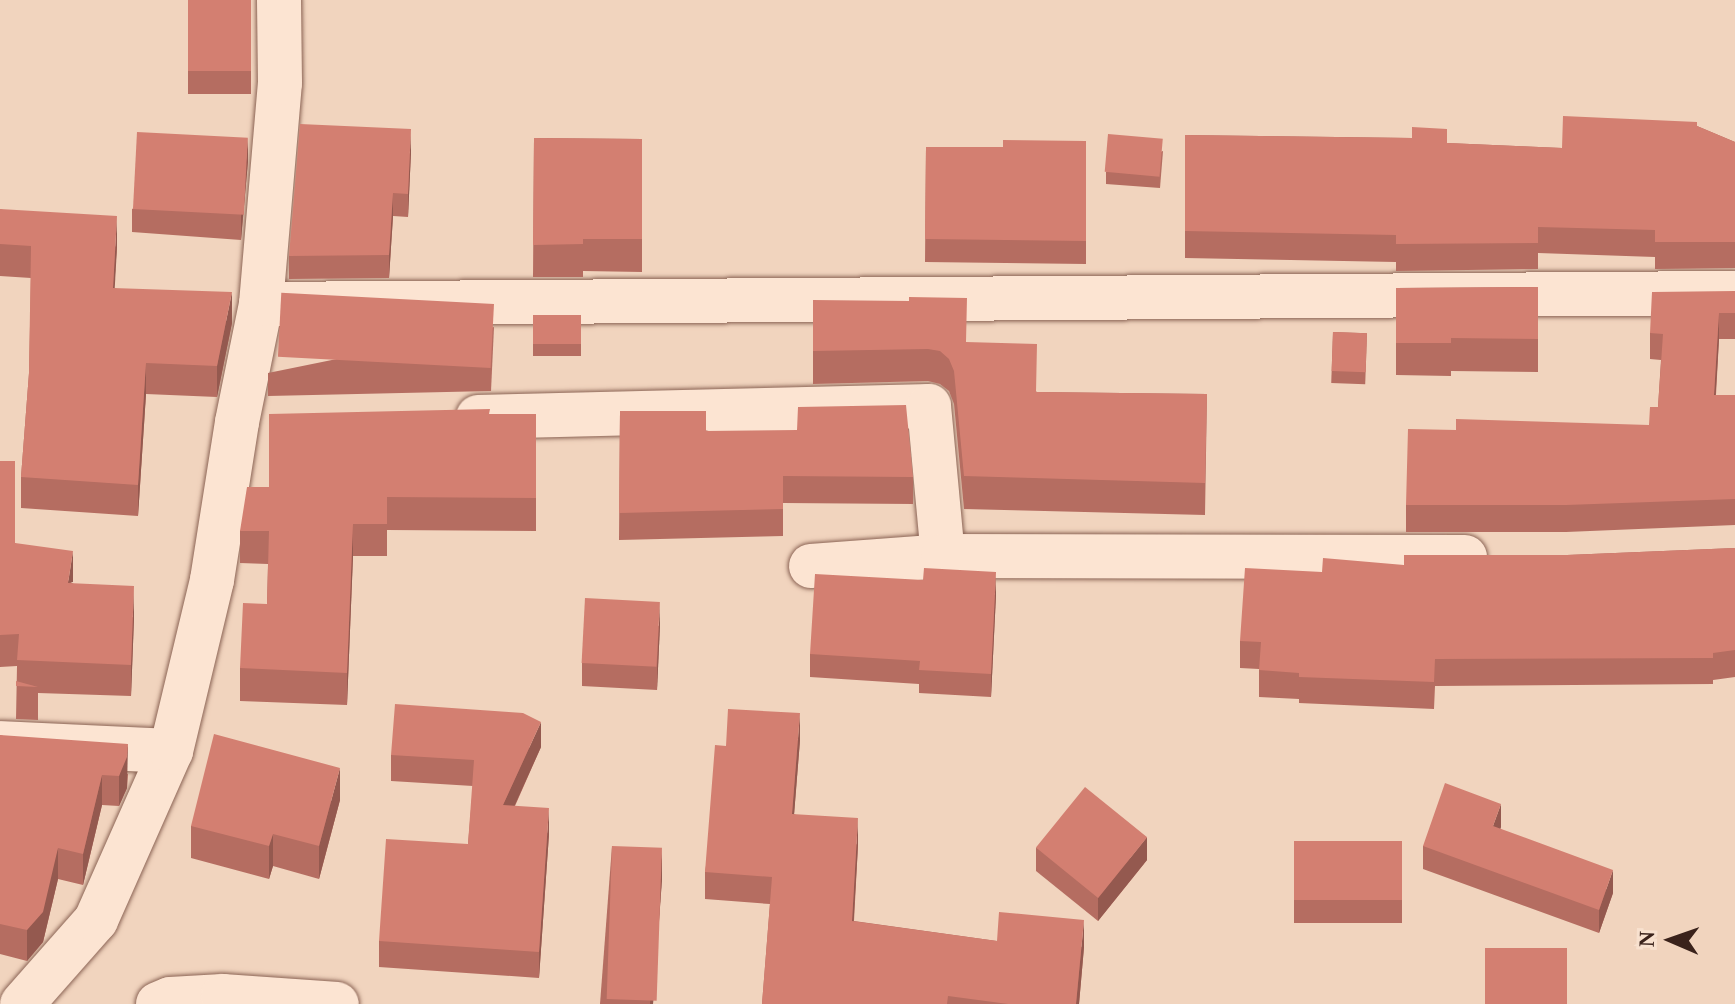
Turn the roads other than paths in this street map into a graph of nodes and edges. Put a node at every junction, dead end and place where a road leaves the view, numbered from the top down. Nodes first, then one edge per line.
1 (279, 0) edge
2 (1735, 293) edge
3 (261, 304) junction
4 (441, 417) edge
5 (284, 421) edge
6 (237, 422) junction
7 (943, 556) junction
8 (1502, 557) edge
9 (811, 566) dead end
10 (0, 743) edge
11 (171, 751) junction
12 (22, 1004) edge
13 (158, 1004) edge
14 (337, 1004) edge

1 - 3 street
2 - 3 street
3 - 6 street
4 - 7 street
5 - 6 street
6 - 11 street
7 - 8 street
7 - 9 street
10 - 11 street
11 - 12 street
13 - 14 street

